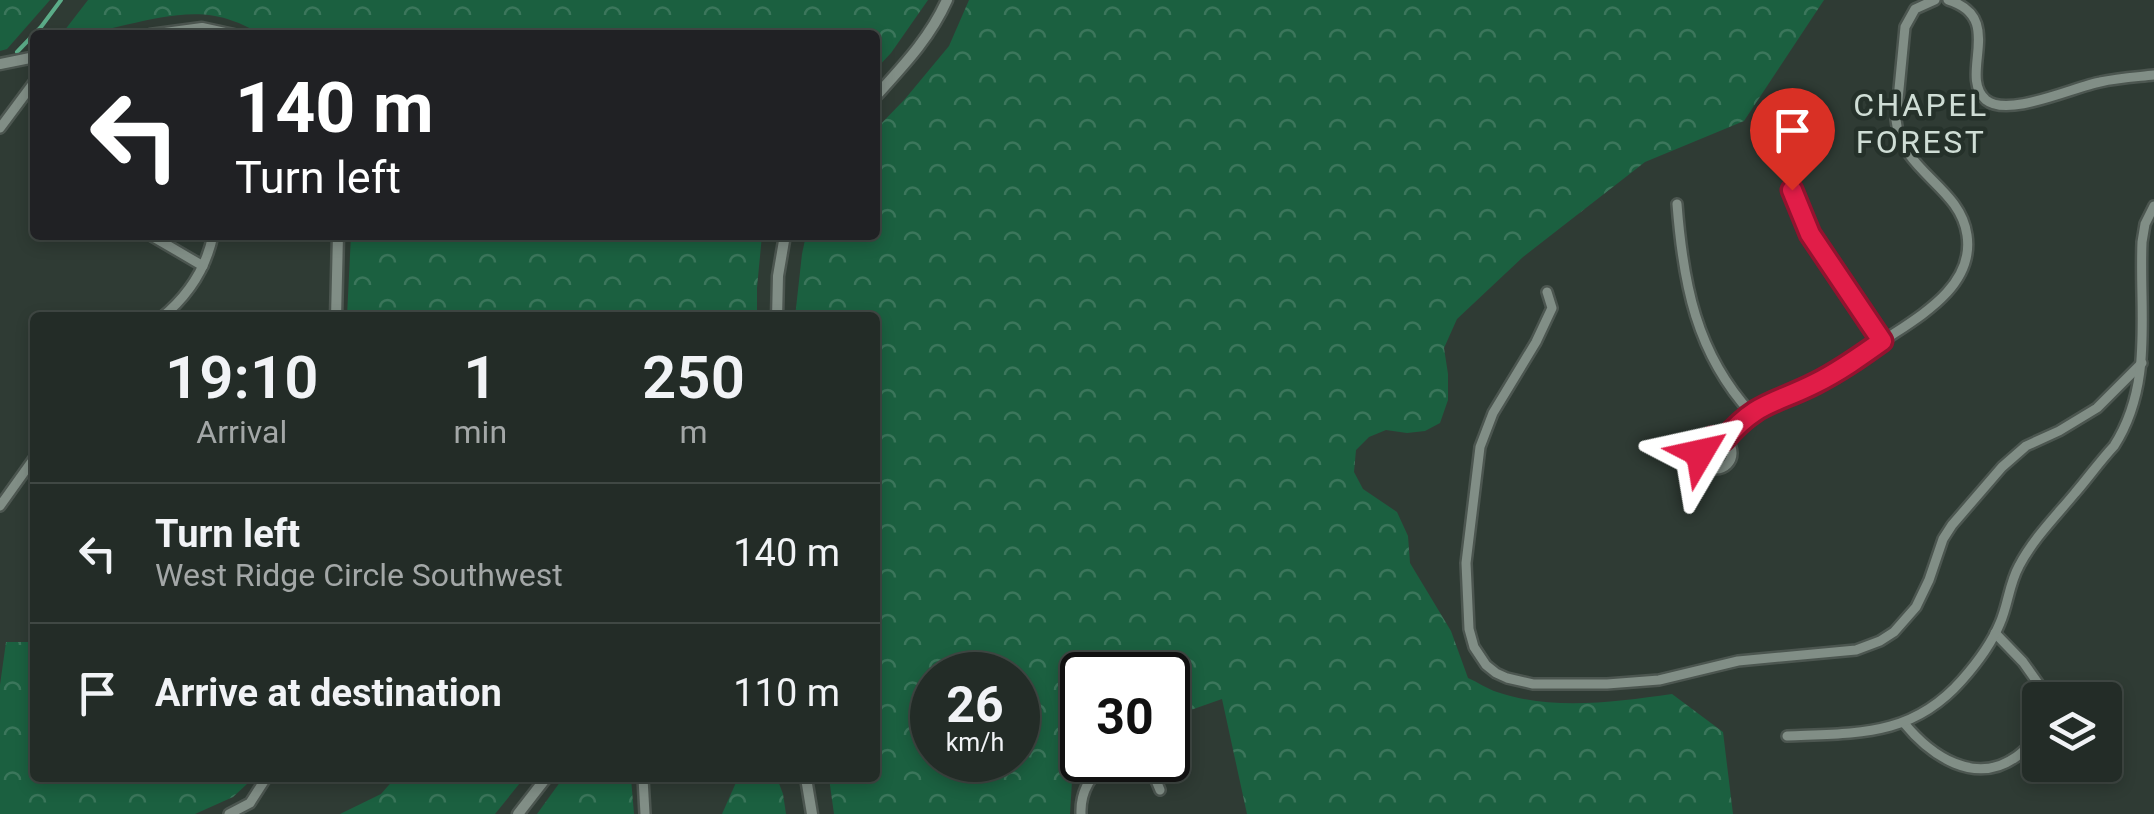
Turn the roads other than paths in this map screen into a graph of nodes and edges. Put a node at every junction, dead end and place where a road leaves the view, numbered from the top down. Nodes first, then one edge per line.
1 (948, 0) edge
2 (1935, 0) edge
3 (1948, 0) edge
4 (1961, 2) edge
5 (30, 58) edge
6 (0, 64) edge
7 (2154, 75) edge
8 (30, 88) edge
9 (880, 92) edge
10 (0, 128) edge
11 (1792, 190) dead end
12 (1677, 204) dead end
13 (2154, 206) edge
14 (159, 240) edge
15 (211, 240) edge
16 (338, 240) edge
17 (784, 240) edge
18 (203, 266) junction
19 (1547, 292) dead end
20 (167, 312) edge
21 (336, 312) edge
22 (777, 312) edge
23 (1882, 341) junction
24 (2142, 363) junction
25 (1751, 412) junction
26 (1724, 440) dead end
27 (30, 465) edge
28 (0, 506) edge
29 (1995, 633) junction
30 (2037, 682) edge
31 (1904, 723) junction
32 (1787, 736) dead end
33 (2022, 753) edge
34 (263, 782) edge
35 (543, 782) edge
36 (643, 782) edge
37 (807, 782) edge
38 (1088, 782) edge
39 (1156, 782) edge
40 (1160, 790) dead end
41 (230, 814) edge
42 (518, 814) edge
43 (645, 814) edge
44 (812, 814) edge
45 (1081, 814) edge

1 - 9 street
2 - 23 street
3 - 4 street
4 - 7 street
5 - 6 street
8 - 10 street
11 - 23 street
12 - 25 street
13 - 24 street
14 - 18 street
15 - 18 street
16 - 21 street
17 - 22 street
18 - 20 street
19 - 24 street
23 - 25 street
24 - 29 street
25 - 26 street
27 - 28 street
29 - 30 street
29 - 31 street
31 - 32 street
31 - 33 street
34 - 41 street
35 - 42 street
36 - 43 street
37 - 44 street
38 - 45 street
39 - 40 street

